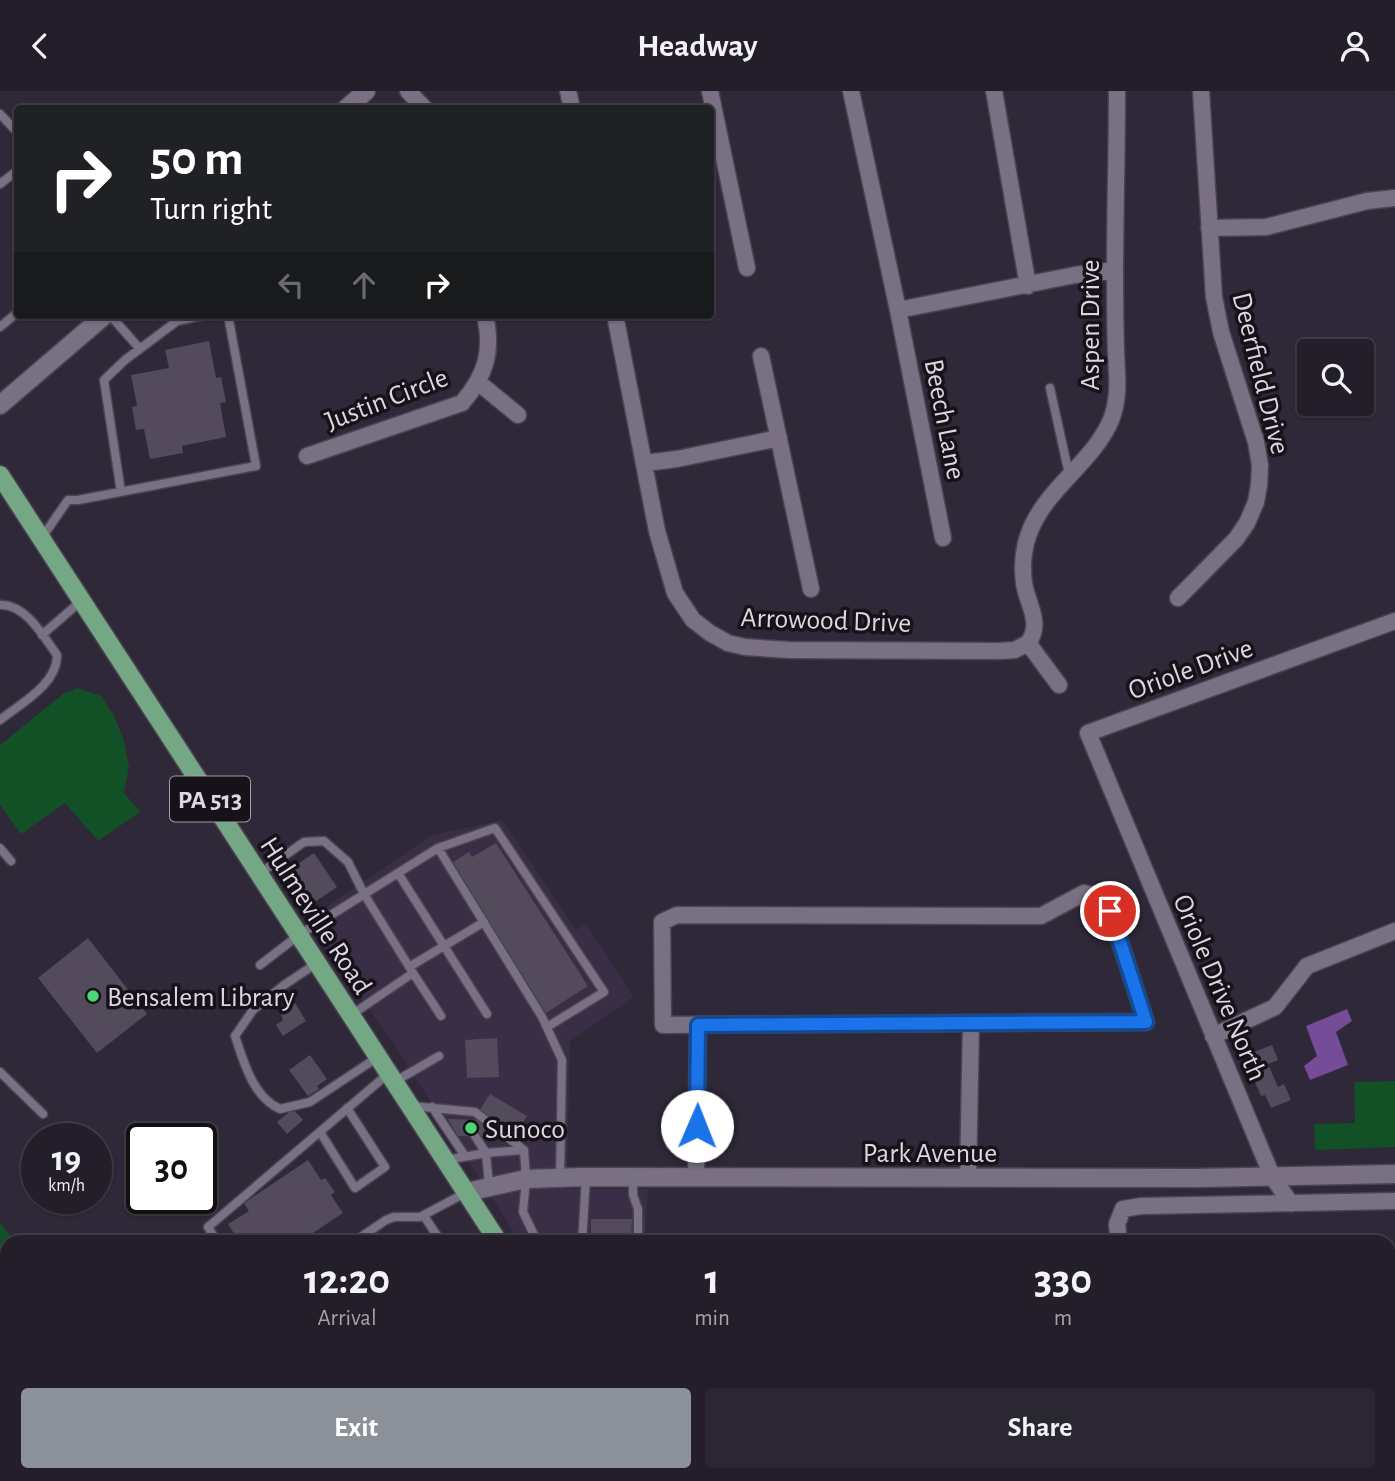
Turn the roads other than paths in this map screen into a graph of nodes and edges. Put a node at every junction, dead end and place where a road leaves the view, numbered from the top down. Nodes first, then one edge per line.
1 (366, 91) edge
2 (408, 91) edge
3 (851, 91) edge
4 (994, 91) edge
5 (1117, 91) edge
6 (1200, 91) edge
7 (350, 105) edge
8 (421, 105) edge
9 (0, 114) edge
10 (714, 120) edge
11 (14, 129) edge
12 (1395, 198) edge
13 (1209, 228) junction
14 (747, 268) dead end
15 (1115, 270) junction
16 (1028, 286) junction
17 (898, 310) junction
18 (14, 315) edge
19 (102, 319) edge
20 (111, 319) edge
21 (186, 319) edge
22 (229, 319) edge
23 (486, 319) edge
24 (616, 319) edge
25 (0, 327) edge
26 (140, 349) junction
27 (761, 356) dead end
28 (479, 383) junction
29 (1050, 388) dead end
30 (0, 405) edge
31 (518, 415) dead end
32 (779, 438) junction
33 (307, 456) dead end
34 (645, 463) junction
35 (1069, 474) junction
36 (0, 475) edge
37 (121, 492) junction
38 (943, 538) dead end
39 (41, 539) junction
40 (811, 589) dead end
41 (1178, 598) dead end
42 (81, 601) junction
43 (0, 605) edge
44 (1395, 621) edge
45 (42, 635) junction
46 (1028, 643) junction
47 (1059, 685) dead end
48 (0, 720) edge
49 (1122, 817) joint
50 (0, 848) edge
51 (438, 848) junction
52 (11, 861) dead end
53 (398, 873) junction
54 (259, 874) junction
55 (364, 894) junction
56 (484, 922) junction
57 (1395, 931) edge
58 (299, 935) junction
59 (444, 946) junction
60 (317, 963) junction
61 (260, 965) dead end
62 (411, 970) junction
63 (487, 1014) dead end
64 (351, 1015) junction
65 (441, 1016) dead end
66 (971, 1023) junction
67 (698, 1025) junction
68 (547, 1027) junction
69 (1213, 1036) junction
70 (439, 1056) dead end
71 (378, 1057) junction
72 (0, 1072) edge
73 (392, 1077) junction
74 (410, 1106) junction
75 (432, 1107) junction
76 (347, 1108) junction
77 (458, 1110) junction
78 (43, 1114) dead end
79 (464, 1119) dead end
80 (320, 1132) junction
81 (475, 1136) dead end
82 (524, 1150) junction
83 (486, 1153) junction
84 (465, 1156) junction
85 (446, 1160) junction
86 (1395, 1174) edge
87 (632, 1176) junction
88 (1272, 1176) junction
89 (586, 1177) junction
90 (696, 1177) junction
91 (560, 1178) junction
92 (968, 1178) junction
93 (526, 1179) junction
94 (489, 1186) junction
95 (467, 1192) junction
96 (1395, 1201) edge
97 (1291, 1204) junction
98 (424, 1216) junction
99 (213, 1235) edge
100 (364, 1235) edge
101 (437, 1235) edge
102 (494, 1235) edge
103 (534, 1235) edge
104 (582, 1235) edge
105 (638, 1235) edge
106 (1118, 1235) edge

1 - 7 street
2 - 8 street
3 - 17 street, Beech Lane
4 - 16 street
5 - 15 street, Aspen Drive
6 - 13 street, Deerfield Drive
9 - 11 lane
10 - 14 street
12 - 13 street
13 - 41 street, Deerfield Drive
15 - 16 street
15 - 35 street, Aspen Drive
16 - 17 street
17 - 38 street, Beech Lane
18 - 25 lane
19 - 30 street
20 - 26 lane
21 - 26 lane
22 - 37 lane
23 - 28 street, Justin Circle
24 - 34 street, Arrowood Drive
26 - 37 lane
27 - 32 street
28 - 31 street, Justin Circle
28 - 33 street, Justin Circle
29 - 35 lane
32 - 34 street
32 - 40 street
34 - 46 street, Arrowood Drive
35 - 46 street, Aspen Drive
36 - 39 main road, Hulmeville Road / PA 513
37 - 39 lane
39 - 42 main road, Hulmeville Road / PA 513
42 - 45 lane
42 - 54 main road, Hulmeville Road / PA 513
43 - 45 lane
44 - 49 street, Oriole Drive
45 - 48 lane
46 - 47 street
49 - 69 street, Oriole Drive North
50 - 52 lane
51 - 53 lane
51 - 56 lane
51 - 68 lane
53 - 55 lane
53 - 59 lane
54 - 55 lane
54 - 58 main road, Hulmeville Road / PA 513
55 - 58 lane
55 - 62 lane
56 - 59 lane
56 - 68 lane
57 - 69 street
58 - 60 main road, Hulmeville Road / PA 513
58 - 61 lane
59 - 62 lane
59 - 63 lane
60 - 64 main road, Hulmeville Road / PA 513
60 - 71 lane
62 - 64 lane
62 - 65 lane
64 - 71 main road, Hulmeville Road / PA 513
66 - 67 street
66 - 67 street
66 - 92 street
67 - 90 street
68 - 91 lane
69 - 88 street, Oriole Drive North
70 - 73 lane
71 - 73 main road, Hulmeville Road / PA 513
72 - 78 lane
73 - 74 main road, Hulmeville Road / PA 513
73 - 76 lane
74 - 75 lane
74 - 85 main road, Hulmeville Road / PA 513
75 - 77 lane
75 - 84 lane
76 - 80 lane
76 - 80 lane
77 - 79 lane
77 - 82 lane
80 - 99 lane
81 - 83 lane
82 - 83 lane
82 - 93 lane
83 - 84 lane
83 - 94 lane
84 - 85 lane
85 - 95 main road, Hulmeville Road / PA 513
86 - 88 street, Park Avenue
87 - 89 street, Park Avenue
87 - 90 street, Park Avenue
87 - 105 lane
88 - 92 street, Park Avenue
88 - 97 street, Oriole Drive North
89 - 91 street, Park Avenue
89 - 104 lane
90 - 92 street, Park Avenue
91 - 93 street, Park Avenue
93 - 94 street, Park Avenue
93 - 103 lane
94 - 95 street, Park Avenue
95 - 98 lane
95 - 102 main road, Hulmeville Road / PA 513
96 - 97 street
97 - 106 street
98 - 100 lane
98 - 101 lane

